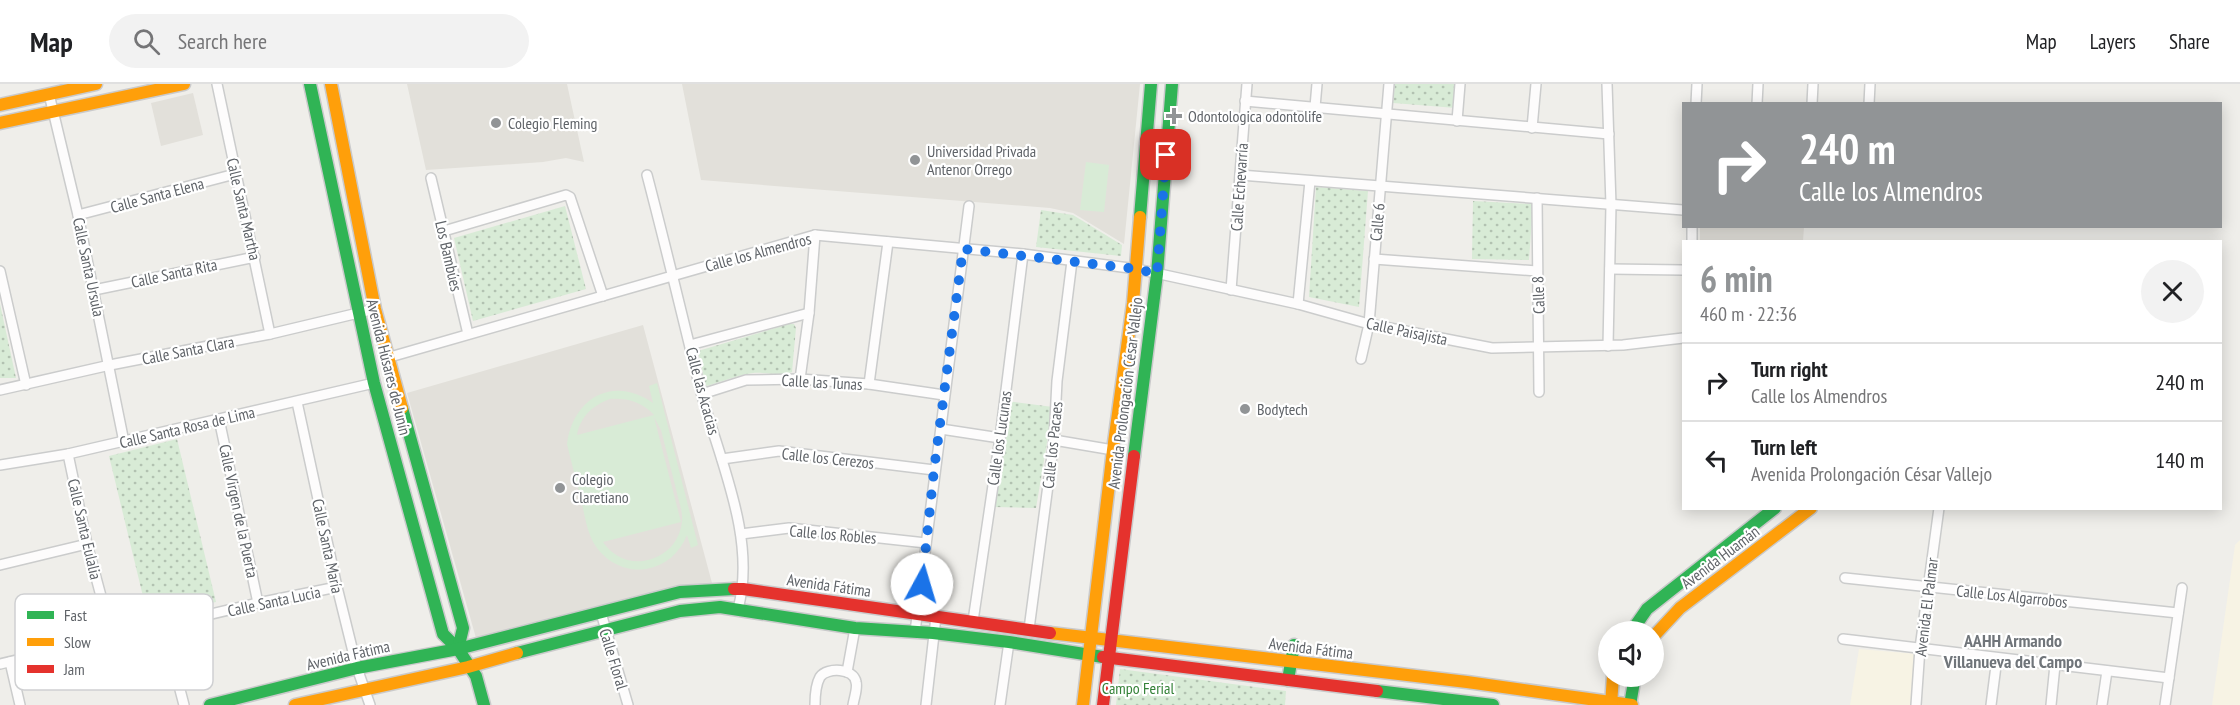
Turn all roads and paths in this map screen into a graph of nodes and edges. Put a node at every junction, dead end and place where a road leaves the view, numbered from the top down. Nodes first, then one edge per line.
1 (96, 84) edge
2 (184, 84) edge
3 (217, 84) edge
4 (310, 84) edge
5 (331, 84) edge
6 (1151, 84) edge
7 (1172, 84) edge
8 (1247, 84) edge
9 (1317, 84) edge
10 (1389, 84) edge
11 (1460, 84) edge
12 (1536, 84) edge
13 (1607, 84) edge
14 (1697, 84) edge
15 (1758, 84) edge
16 (1813, 84) edge
17 (1870, 84) edge
18 (49, 94) junction
19 (1245, 101) junction
20 (1696, 102) edge
21 (1757, 102) edge
22 (1812, 102) edge
23 (1869, 102) edge
24 (0, 105) edge
25 (1315, 107) junction
26 (53, 113) junction
27 (1386, 114) junction
28 (1457, 121) junction
29 (0, 123) edge
30 (1532, 128) junction
31 (1609, 134) junction
32 (235, 174) junction
33 (647, 175) dead end
34 (1240, 175) junction
35 (431, 178) dead end
36 (1310, 180) junction
37 (1380, 186) junction
38 (1537, 198) junction
39 (1611, 205) junction
40 (969, 206) dead end
41 (1682, 210) edge
42 (78, 215) junction
43 (444, 231) junction
44 (815, 235) junction
45 (888, 242) junction
46 (963, 249) junction
47 (1023, 254) junction
48 (255, 257) junction
49 (1374, 260) junction
50 (1072, 261) junction
51 (1610, 268) junction
52 (1137, 269) junction
53 (1682, 270) edge
54 (0, 271) edge
55 (1537, 271) junction
56 (1157, 274) junction
57 (673, 275) junction
58 (94, 290) junction
59 (1231, 290) junction
60 (603, 296) junction
61 (1133, 303) junction
62 (1298, 304) junction
63 (375, 309) junction
64 (358, 313) junction
65 (809, 313) junction
66 (1369, 324) junction
67 (270, 334) junction
68 (468, 334) junction
69 (1682, 338) edge
70 (1149, 342) junction
71 (690, 345) junction
72 (1608, 346) junction
73 (1539, 347) junction
74 (390, 357) junction
75 (1361, 359) dead end
76 (110, 365) junction
77 (1124, 367) junction
78 (1144, 372) junction
79 (800, 379) junction
80 (374, 383) junction
81 (868, 384) junction
82 (26, 385) junction
83 (0, 390) edge
84 (1539, 392) dead end
85 (702, 394) junction
86 (944, 395) junction
87 (297, 402) junction
88 (219, 419) junction
89 (941, 429) junction
90 (1000, 438) junction
91 (1054, 440) junction
92 (124, 442) junction
93 (1113, 450) junction
94 (68, 454) junction
95 (722, 459) junction
96 (0, 465) edge
97 (420, 466) junction
98 (934, 470) junction
99 (398, 472) junction
100 (1772, 510) edge
101 (1808, 510) edge
102 (1939, 510) edge
103 (741, 534) junction
104 (926, 543) junction
105 (87, 544) junction
106 (0, 565) edge
107 (1845, 578) dead end
108 (1684, 579) junction
109 (1098, 582) junction
110 (1117, 585) junction
111 (337, 587) junction
112 (1928, 587) junction
113 (2182, 588) dead end
114 (743, 589) junction
115 (100, 594) edge
116 (1698, 595) junction
117 (258, 603) junction
118 (738, 609) junction
119 (601, 613) junction
120 (2178, 613) junction
121 (213, 614) edge
122 (918, 614) junction
123 (936, 617) junction
124 (973, 621) junction
125 (1639, 621) edge
126 (1664, 623) edge
127 (855, 628) junction
128 (605, 629) junction
129 (1029, 629) junction
130 (915, 632) junction
131 (933, 633) junction
132 (1092, 639) junction
133 (1843, 639) dead end
134 (1110, 641) junction
135 (1009, 642) junction
136 (1294, 645) dead end
137 (1920, 648) junction
138 (459, 649) junction
139 (1089, 654) junction
140 (1109, 658) junction
141 (1997, 658) junction
142 (1291, 662) junction
143 (5, 663) edge
144 (2055, 665) junction
145 (468, 667) junction
146 (357, 668) junction
147 (2107, 671) junction
148 (847, 672) junction
149 (2169, 678) junction
150 (1288, 680) junction
151 (1467, 682) junction
152 (1612, 687) edge
153 (1633, 687) edge
154 (365, 689) junction
155 (180, 690) edge
156 (1464, 701) junction
157 (1611, 703) edge
158 (20, 705) edge
159 (184, 705) edge
160 (210, 705) edge
161 (295, 705) edge
162 (369, 705) edge
163 (484, 705) edge
164 (628, 705) edge
165 (815, 705) edge
166 (853, 705) edge
167 (926, 705) edge
168 (1000, 705) edge
169 (1083, 705) edge
170 (1103, 705) edge
171 (1493, 705) edge
172 (1630, 705) edge
173 (1916, 705) edge
174 (1991, 705) edge
175 (2051, 705) edge
176 (2102, 705) edge
177 (2166, 705) edge

1 - 18 main road
2 - 26 main road
3 - 32 street, Calle Santa Martha
4 - 64 main road, Avenida Húsares de Junín
5 - 63 main road, Avenida Húsares de Junín
6 - 52 main road, Avenida Prolongación César Vallejo
7 - 56 main road, Avenida Prolongación César Vallejo
8 - 19 street, Calle Echevarría
9 - 25 street
10 - 27 street, Calle 6
11 - 28 street
12 - 30 street
13 - 31 street
14 - 20 street
15 - 21 street
16 - 22 street
17 - 23 street
18 - 24 main road
18 - 26 street, Calle Santa Ursula
19 - 25 street
19 - 34 street, Calle Echevarría
25 - 27 street
26 - 29 main road
26 - 42 street, Calle Santa Ursula
27 - 28 street
27 - 37 street, Calle 6
28 - 30 street
30 - 31 street
31 - 39 street
32 - 42 street, Calle Santa Elena
32 - 48 street, Calle Santa Martha
33 - 57 street, Calle las Acacias
34 - 36 street
34 - 59 street, Calle Echevarría
35 - 43 street, Los Bambúes
36 - 37 street
36 - 62 street
37 - 38 street
37 - 49 street, Calle 6
38 - 39 street
38 - 55 street, Calle 8
39 - 41 street
39 - 51 street
40 - 46 street
42 - 58 street, Calle Santa Ursula
43 - 60 street
43 - 68 street, Los Bambúes
44 - 45 street, Calle los Almendros
44 - 57 street, Calle los Almendros
44 - 65 street
45 - 46 street, Calle los Almendros
45 - 81 street
46 - 47 street, Calle los Almendros
46 - 86 street
47 - 50 street, Calle los Almendros
47 - 90 street, Calle los Lucunas
48 - 58 street, Calle Santa Rita
48 - 67 street, Calle Santa Martha
49 - 55 street
49 - 66 street, Calle 6
50 - 52 street, Calle los Almendros
50 - 91 street, Calle los Pacaes
51 - 53 street
51 - 72 street
52 - 56 street, Calle Paisajista
52 - 61 main road, Avenida Prolongación César Vallejo
54 - 82 street
55 - 73 street, Calle 8
56 - 59 street, Calle Paisajista
56 - 70 main road, Avenida Prolongación César Vallejo
57 - 60 street, Calle los Almendros
57 - 71 street, Calle las Acacias
58 - 76 street, Calle Santa Ursula
59 - 62 street, Calle Paisajista
60 - 68 street, Calle los Almendros
61 - 70 main road
61 - 77 main road, Avenida Prolongación César Vallejo
62 - 66 street, Calle Paisajista
63 - 64 street, Calle Santa Clara
63 - 74 main road, Avenida Húsares de Junín
64 - 67 street, Calle Santa Clara
64 - 80 main road, Avenida Húsares de Junín
65 - 71 street
65 - 79 street
66 - 73 street, Calle Paisajista
66 - 75 street, Calle 6
67 - 76 street, Calle Santa Clara
68 - 74 street, Calle los Almendros
69 - 72 street, Calle Paisajista
70 - 78 main road, Avenida Prolongación César Vallejo
71 - 85 street, Calle las Acacias
72 - 73 street, Calle Paisajista
73 - 84 street, Calle 8
74 - 97 main road, Avenida Húsares de Junín
76 - 82 street, Calle Santa Clara
76 - 92 street, Calle Santa Ursula
77 - 78 main road
77 - 93 main road, Avenida Prolongación César Vallejo
78 - 110 main road, Avenida Prolongación César Vallejo
79 - 81 street, Calle las Tunas
79 - 85 street, Calle las Tunas
80 - 87 street, Calle Santa Rosa de Lima
80 - 99 main road, Avenida Húsares de Junín
81 - 86 street, Calle las Tunas
82 - 83 street, Calle Santa Clara
85 - 95 street, Calle las Acacias
86 - 89 street
87 - 88 street, Calle Santa Rosa de Lima
87 - 111 street, Calle Santa María
88 - 92 street, Calle Santa Rosa de Lima
88 - 117 street, Calle Virgen de la Puerta
89 - 90 street
89 - 98 street
90 - 124 street, Calle los Lucunas
91 - 93 street
91 - 129 street, Calle los Pacaes
92 - 94 street, Calle Santa Rosa de Lima
93 - 109 main road, Avenida Prolongación César Vallejo
94 - 96 street, Calle Santa Rosa de Lima
94 - 105 street, Calle Santa Eulalia
95 - 98 street, Calle los Cerezos
95 - 103 street, Calle las Acacias
97 - 99 main road
97 - 138 main road, Avenida Húsares de Junín
98 - 104 street
99 - 138 main road, Avenida Húsares de Junín
100 - 108 main road, Avenida Huamán
101 - 116 main road, Avenida Huamán
102 - 112 street, Avenida El Palmar
103 - 104 street, Calle los Robles
103 - 114 street, Calle las Acacias
104 - 122 street
105 - 106 street
105 - 115 street, Calle Santa Eulalia
107 - 112 street, Calle Los Algarrobos
108 - 116 street
108 - 125 main road, Avenida Huamán
109 - 110 main road
109 - 132 main road, Avenida Prolongación César Vallejo
110 - 134 main road, Avenida Prolongación César Vallejo
111 - 117 street, Calle Santa Lucia
111 - 146 street, Calle Santa María
112 - 120 street, Calle Los Algarrobos
112 - 137 street, Avenida El Palmar
113 - 120 street
114 - 118 street, Calle las Acacias
114 - 119 main road, Avenida Fátima
114 - 122 main road, Avenida Fátima
116 - 126 main road, Avenida Huamán
117 - 121 street, Calle Santa Lucia
118 - 127 main road, Avenida Fátima
118 - 128 main road, Avenida Fátima
119 - 128 street, Calle Floral
119 - 138 main road, Avenida Fátima
120 - 149 street
122 - 123 main road, Avenida Fátima
122 - 130 street
123 - 124 main road, Avenida Fátima
123 - 131 street
124 - 129 main road, Avenida Fátima
127 - 130 main road, Avenida Fátima
127 - 148 street
128 - 145 main road, Avenida Fátima
128 - 164 street, Calle Floral
129 - 132 main road, Avenida Fátima
130 - 131 main road, Avenida Fátima
131 - 135 main road, Avenida Fátima
131 - 167 street
132 - 134 main road, Avenida Fátima
132 - 139 main road, Avenida Prolongación César Vallejo
133 - 137 street
134 - 140 main road, Avenida Prolongación César Vallejo
134 - 142 main road, Avenida Fátima
135 - 139 main road, Avenida Fátima
135 - 168 street
136 - 142 main road
137 - 141 street
137 - 173 street, Avenida El Palmar
138 - 145 main road, Avenida Húsares de Junín
138 - 146 main road, Avenida Fátima
139 - 140 main road, Avenida Fátima
139 - 169 main road, Avenida Prolongación César Vallejo
140 - 150 main road, Avenida Fátima
140 - 170 main road, Avenida Prolongación César Vallejo
141 - 144 street
141 - 174 street
142 - 150 main road
142 - 151 main road, Avenida Fátima
143 - 158 street
144 - 147 street
144 - 175 street
145 - 154 main road, Avenida Fátima
145 - 163 main road, Avenida Húsares de Junín
146 - 154 street, Calle Santa María
146 - 160 main road, Avenida Fátima
147 - 149 street
147 - 176 street
148 - 165 street
148 - 166 street
149 - 177 street
150 - 156 main road, Avenida Fátima
151 - 156 main road
151 - 157 main road, Avenida Fátima
152 - 157 main road
153 - 172 main road
154 - 161 main road, Avenida Fátima
154 - 162 street, Calle Santa María
155 - 159 street
156 - 171 main road, Avenida Fátima
157 - 172 main road, Avenida Fátima

